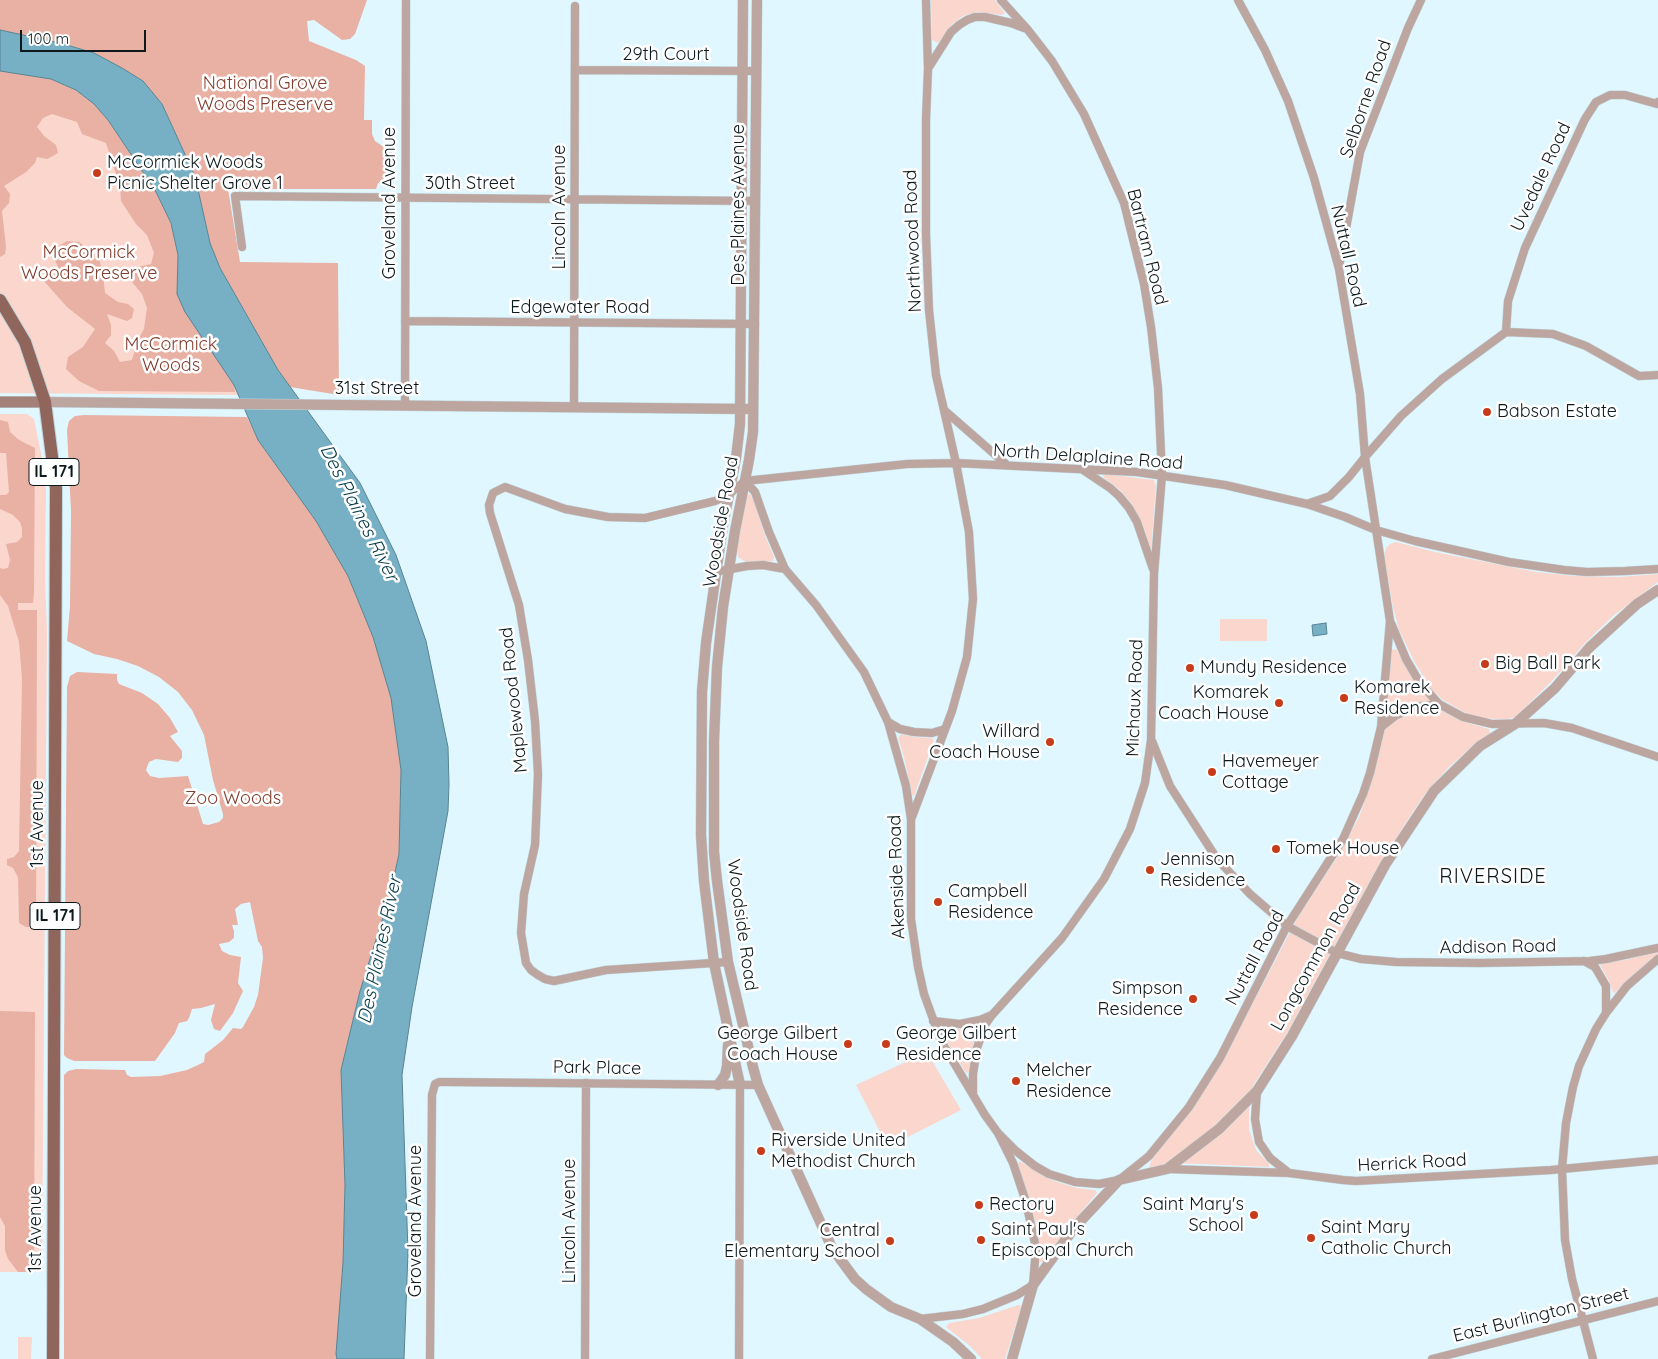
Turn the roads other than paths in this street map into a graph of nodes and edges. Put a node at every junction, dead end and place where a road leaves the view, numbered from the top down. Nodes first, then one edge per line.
1 (406, 0) edge
2 (743, 0) edge
3 (757, 0) edge
4 (926, 0) edge
5 (1001, 0) edge
6 (1238, 0) edge
7 (1421, 0) edge
8 (575, 6) dead end
9 (1028, 30) junction
10 (928, 69) junction
11 (575, 70) junction
12 (742, 71) junction
13 (756, 71) junction
14 (1658, 103) edge
15 (404, 198) junction
16 (575, 199) junction
17 (742, 201) junction
18 (756, 201) junction
19 (242, 246) dead end
20 (1339, 269) junction
21 (0, 300) edge
22 (405, 321) junction
23 (575, 323) junction
24 (741, 324) junction
25 (755, 324) junction
26 (1506, 332) junction
27 (1658, 375) edge
28 (0, 402) edge
29 (45, 402) junction
30 (405, 406) junction
31 (574, 407) junction
32 (740, 409) junction
33 (754, 410) junction
34 (944, 410) junction
35 (1365, 457) junction
36 (956, 463) junction
37 (1007, 465) junction
38 (1081, 469) junction
39 (1162, 475) junction
40 (745, 481) junction
41 (728, 495) junction
42 (1306, 504) junction
43 (1376, 530) junction
44 (785, 569) junction
45 (1658, 569) edge
46 (729, 570) junction
47 (716, 572) junction
48 (1154, 574) junction
49 (1658, 590) edge
50 (1390, 621) junction
51 (1439, 704) junction
52 (888, 722) junction
53 (1515, 724) junction
54 (1381, 727) junction
55 (945, 729) junction
56 (1151, 740) junction
57 (1658, 757) edge
58 (911, 819) junction
59 (1287, 926) junction
60 (1658, 948) edge
61 (1337, 953) junction
62 (1658, 959) edge
63 (1584, 961) junction
64 (728, 962) junction
65 (714, 964) junction
66 (1606, 1013) junction
67 (992, 1015) junction
68 (933, 1021) junction
69 (728, 1029) junction
70 (586, 1083) junction
71 (436, 1084) joint
72 (718, 1085) junction
73 (740, 1085) junction
74 (758, 1085) junction
75 (1257, 1092) junction
76 (973, 1094) junction
77 (998, 1133) junction
78 (1658, 1160) edge
79 (1167, 1169) junction
80 (1562, 1169) junction
81 (1289, 1173) junction
82 (1119, 1180) junction
83 (1034, 1285) junction
84 (1658, 1301) edge
85 (920, 1319) junction
86 (1583, 1321) junction
87 (53, 1359) edge
88 (430, 1359) edge
89 (585, 1359) edge
90 (739, 1359) edge
91 (971, 1359) edge
92 (1012, 1359) edge
93 (1432, 1359) edge
94 (1593, 1359) edge

1 - 15 street, Groveland Avenue
2 - 12 street, Des Plaines Avenue
3 - 13 street, Des Plaines Avenue
4 - 10 street, Northwood Road
5 - 9 street, Bartram Road
6 - 20 street, Nuttall Road
7 - 20 street, Selborne Road
8 - 11 street, Lincoln Avenue
9 - 10 street, Northwood Road
9 - 39 street, Bartram Road
10 - 34 street, Northwood Road
11 - 12 street, 29th Court
11 - 16 street, Lincoln Avenue
12 - 13 street, 29th Court
12 - 17 street, Des Plaines Avenue
13 - 18 street, Des Plaines Avenue
14 - 26 street, Uvedale Road
15 - 16 street, 30th Street
15 - 19 street, 30th Street
15 - 22 street, Groveland Avenue
16 - 17 street, 30th Street
16 - 23 street, Lincoln Avenue
17 - 18 street, 30th Street
17 - 24 street, Des Plaines Avenue
18 - 25 street, Des Plaines Avenue
20 - 35 street, Nuttall Road
21 - 29 main road, 1st Avenue / IL 171
22 - 23 street, Edgewater Road
22 - 30 street, Groveland Avenue
23 - 24 street, Edgewater Road
23 - 31 street, Lincoln Avenue
24 - 25 street, Edgewater Road
24 - 32 street, Des Plaines Avenue
25 - 33 street, Des Plaines Avenue
26 - 27 street
26 - 35 street
28 - 29 main road, 31st Street
29 - 30 street, 31st Street
29 - 87 main road, 1st Avenue / IL 171
30 - 31 street, 31st Street
31 - 32 street, 31st Street
32 - 33 street, 31st Street
32 - 41 street, Woodside Road
33 - 40 street, Woodside Road
34 - 36 street, Northwood Road
34 - 37 street
35 - 42 street
35 - 43 street, Nuttall Road
36 - 37 street, North Delaplaine Road
36 - 40 street, North Delaplaine Road
36 - 55 street, Northwood Road
37 - 38 street, North Delaplaine Road
38 - 39 street, North Delaplaine Road
38 - 48 street, Michaux Road
39 - 42 street, North Delaplaine Road
39 - 48 street, Michaux Road
40 - 41 street, Maplewood Road
40 - 44 street, Akenside Road
40 - 46 street, Woodside Road
41 - 47 street, Woodside Road
41 - 65 street, Maplewood Road
42 - 43 street, North Delaplaine Road
43 - 45 street, North Delaplaine Road
43 - 50 street, Nuttall Road
44 - 46 street
44 - 52 street, Akenside Road
46 - 47 street
46 - 64 street, Woodside Road
47 - 65 street, Woodside Road
48 - 56 street, Michaux Road
49 - 53 street, Longcommon Road
50 - 51 street, Nuttall Road
50 - 54 street, Nuttall Road
51 - 53 street, Nuttall Road
51 - 54 street
52 - 55 street
52 - 58 street, Akenside Road
53 - 57 street, Nuttall Road
53 - 61 street, Longcommon Road
54 - 59 street, Nuttall Road
55 - 58 street, Northwood Road
56 - 59 street
56 - 67 street, Michaux Road
58 - 68 street, Akenside Road
59 - 61 street
59 - 82 street, Nuttall Road
60 - 63 street, Addison Road
61 - 63 street, Addison Road
61 - 75 street, Longcommon Road
62 - 66 street
63 - 66 street
64 - 65 street, Maplewood Road
64 - 74 street, Woodside Road
65 - 69 street, Woodside Road
66 - 80 street
67 - 68 street
67 - 76 street, Michaux Road
68 - 76 street, Akenside Road
69 - 72 street
69 - 73 street, Woodside Road
70 - 71 street, Park Place
70 - 72 street, Park Place
70 - 89 street, Lincoln Avenue
71 - 88 street, Groveland Avenue
72 - 73 street, Park Place
73 - 74 street, Park Place
73 - 90 street
74 - 85 street, Woodside Road
75 - 79 street, Longcommon Road
75 - 81 street, Longcommon Road
76 - 77 street, Akenside Road
77 - 82 street, Akenside Road
77 - 83 street, Akenside Road
78 - 80 street, Herrick Road
79 - 81 street, Herrick Road
79 - 82 street, Longcommon Road
80 - 81 street, Herrick Road
80 - 86 street
82 - 83 street
83 - 85 street
83 - 92 street
84 - 86 street, East Burlington Street
85 - 91 street, Woodside Road
86 - 93 street, East Burlington Street
86 - 94 street

